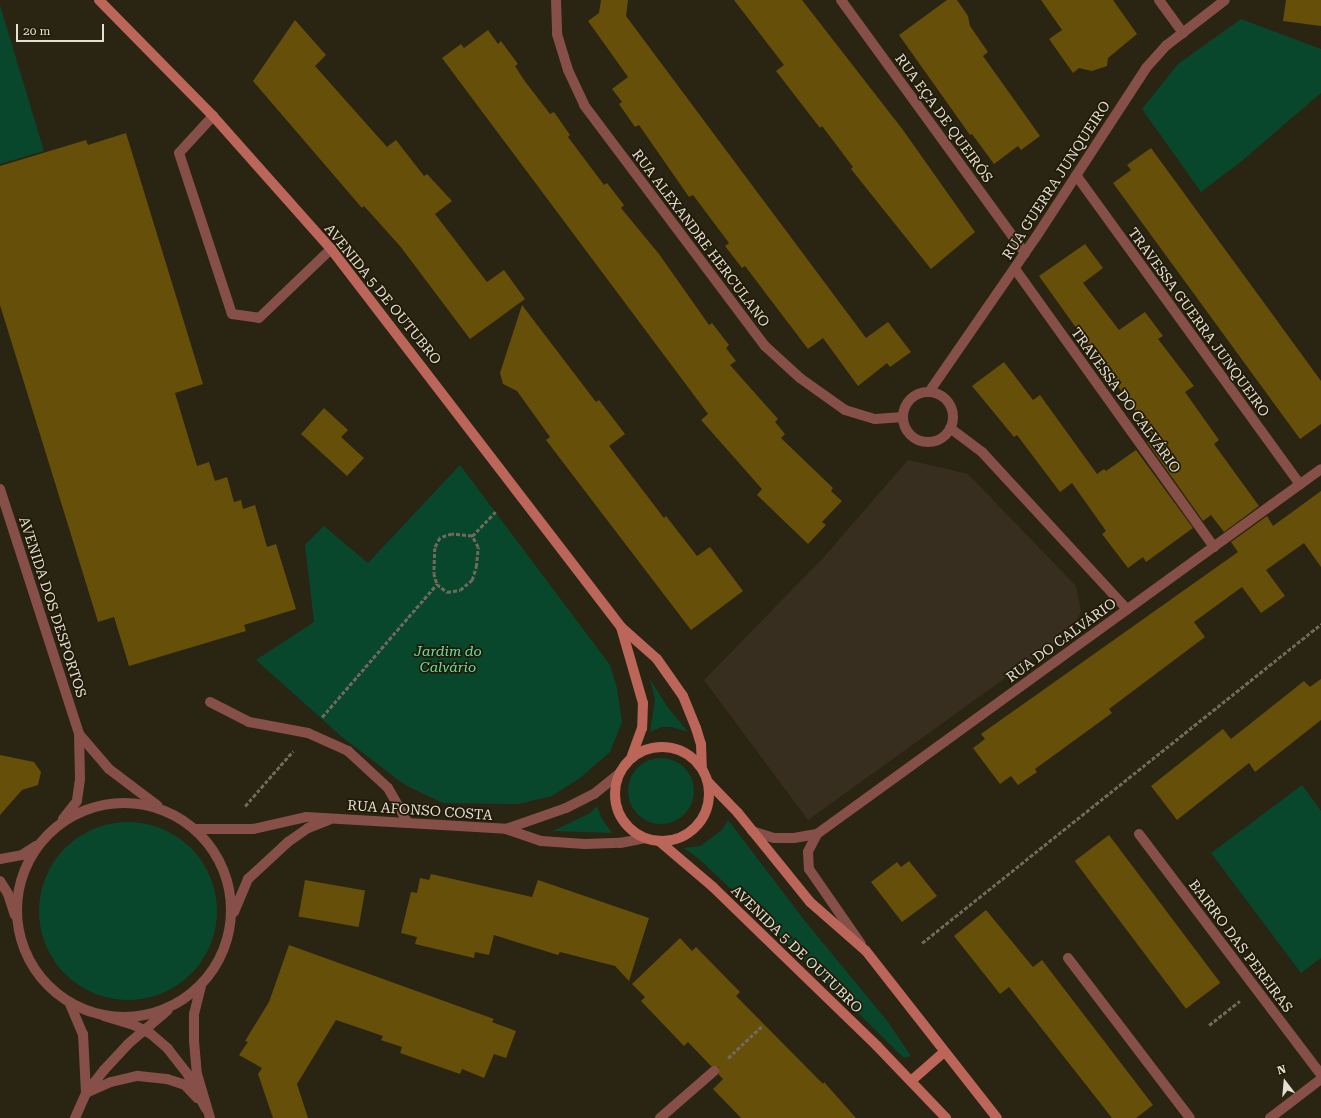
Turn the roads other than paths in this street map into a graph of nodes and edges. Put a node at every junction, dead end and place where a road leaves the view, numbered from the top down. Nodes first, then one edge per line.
1 (99, 0) edge
2 (556, 0) edge
3 (840, 0) edge
4 (1159, 0) edge
5 (1225, 0) edge
6 (1183, 33) junction
7 (213, 116) junction
8 (1076, 175) junction
9 (331, 249) junction
10 (1025, 253) junction
11 (1015, 269) junction
12 (929, 392) junction
13 (903, 417) junction
14 (950, 428) junction
15 (1321, 469) edge
16 (1300, 484) junction
17 (0, 489) edge
18 (1214, 547) junction
19 (1127, 609) junction
20 (621, 627) junction
21 (210, 702) dead end
22 (79, 734) junction
23 (632, 756) junction
24 (702, 767) junction
25 (619, 774) junction
26 (708, 782) junction
27 (165, 810) junction
28 (332, 818) junction
29 (62, 821) junction
30 (408, 823) junction
31 (195, 829) junction
32 (506, 829) junction
33 (752, 831) junction
34 (817, 834) junction
35 (1139, 834) dead end
36 (646, 838) junction
37 (659, 841) junction
38 (36, 846) junction
39 (0, 859) edge
40 (0, 881) edge
41 (15, 915) junction
42 (231, 924) junction
43 (866, 951) junction
44 (1068, 958) dead end
45 (201, 986) junction
46 (70, 1004) junction
47 (172, 1006) junction
48 (104, 1016) junction
49 (143, 1030) junction
50 (944, 1052) junction
51 (714, 1071) road end
52 (1321, 1075) edge
53 (1321, 1079) edge
54 (911, 1081) junction
55 (86, 1093) junction
56 (208, 1113) edge
57 (75, 1118) edge
58 (660, 1118) edge
59 (946, 1118) edge
60 (997, 1118) edge
61 (1190, 1118) edge
62 (1270, 1118) edge

1 - 7 main road, AVENIDA 5 DE OUTUBRO
2 - 13 street, RUA ALEXANDRE HERCULANO
3 - 10 street, RUA EÇA DE QUEIRÓS
4 - 6 street
5 - 6 street, RUA GUERRA JUNQUEIRO
6 - 8 street, RUA GUERRA JUNQUEIRO
7 - 9 main road, AVENIDA 5 DE OUTUBRO
7 - 9 street
8 - 10 street, RUA GUERRA JUNQUEIRO
8 - 16 street, TRAVESSA GUERRA JUNQUEIRO
9 - 20 main road, AVENIDA 5 DE OUTUBRO
10 - 11 street, RUA GUERRA JUNQUEIRO
11 - 12 street, RUA GUERRA JUNQUEIRO
11 - 18 street, TRAVESSA DO CALVÁRIO
12 - 13 street
12 - 14 street
13 - 14 street
14 - 19 street
15 - 16 street, RUA DO CALVÁRIO
16 - 18 street, RUA DO CALVÁRIO
17 - 22 street, AVENIDA DOS DESPORTOS
18 - 19 street, RUA DO CALVÁRIO
19 - 34 street, RUA DO CALVÁRIO
20 - 23 main road, AVENIDA 5 DE OUTUBRO
20 - 24 main road, AVENIDA 5 DE OUTUBRO
21 - 30 street
22 - 27 street, AVENIDA DOS DESPORTOS
22 - 29 street, AVENIDA DOS DESPORTOS
23 - 24 main road
23 - 25 main road
24 - 26 main road
25 - 32 street, RUA AFONSO COSTA
25 - 36 main road
26 - 33 main road
26 - 37 main road
27 - 29 street
27 - 31 street, AVENIDA DOS DESPORTOS
28 - 30 street, RUA AFONSO COSTA
28 - 31 street, RUA AFONSO COSTA
28 - 42 street, RUA AFONSO COSTA
29 - 38 street
30 - 32 street, RUA AFONSO COSTA
31 - 42 street
32 - 36 street, RUA AFONSO COSTA
33 - 34 street, RUA DO CALVÁRIO
33 - 43 main road
34 - 43 street, RUA DO CALVÁRIO
35 - 52 street, BAIRRO DAS PEREIRAS
36 - 37 main road
37 - 54 main road, AVENIDA 5 DE OUTUBRO
38 - 39 street
38 - 41 street
40 - 41 street
41 - 46 street
42 - 45 street, RUA AFONSO COSTA
43 - 50 main road
44 - 61 street
45 - 47 street
45 - 56 street
46 - 48 street
46 - 55 street
47 - 48 street
47 - 49 street
48 - 49 street
49 - 55 street
49 - 56 street
50 - 54 main road
50 - 60 main road
51 - 58 street
53 - 62 street
54 - 59 main road, AVENIDA 5 DE OUTUBRO
55 - 56 street
55 - 57 street

